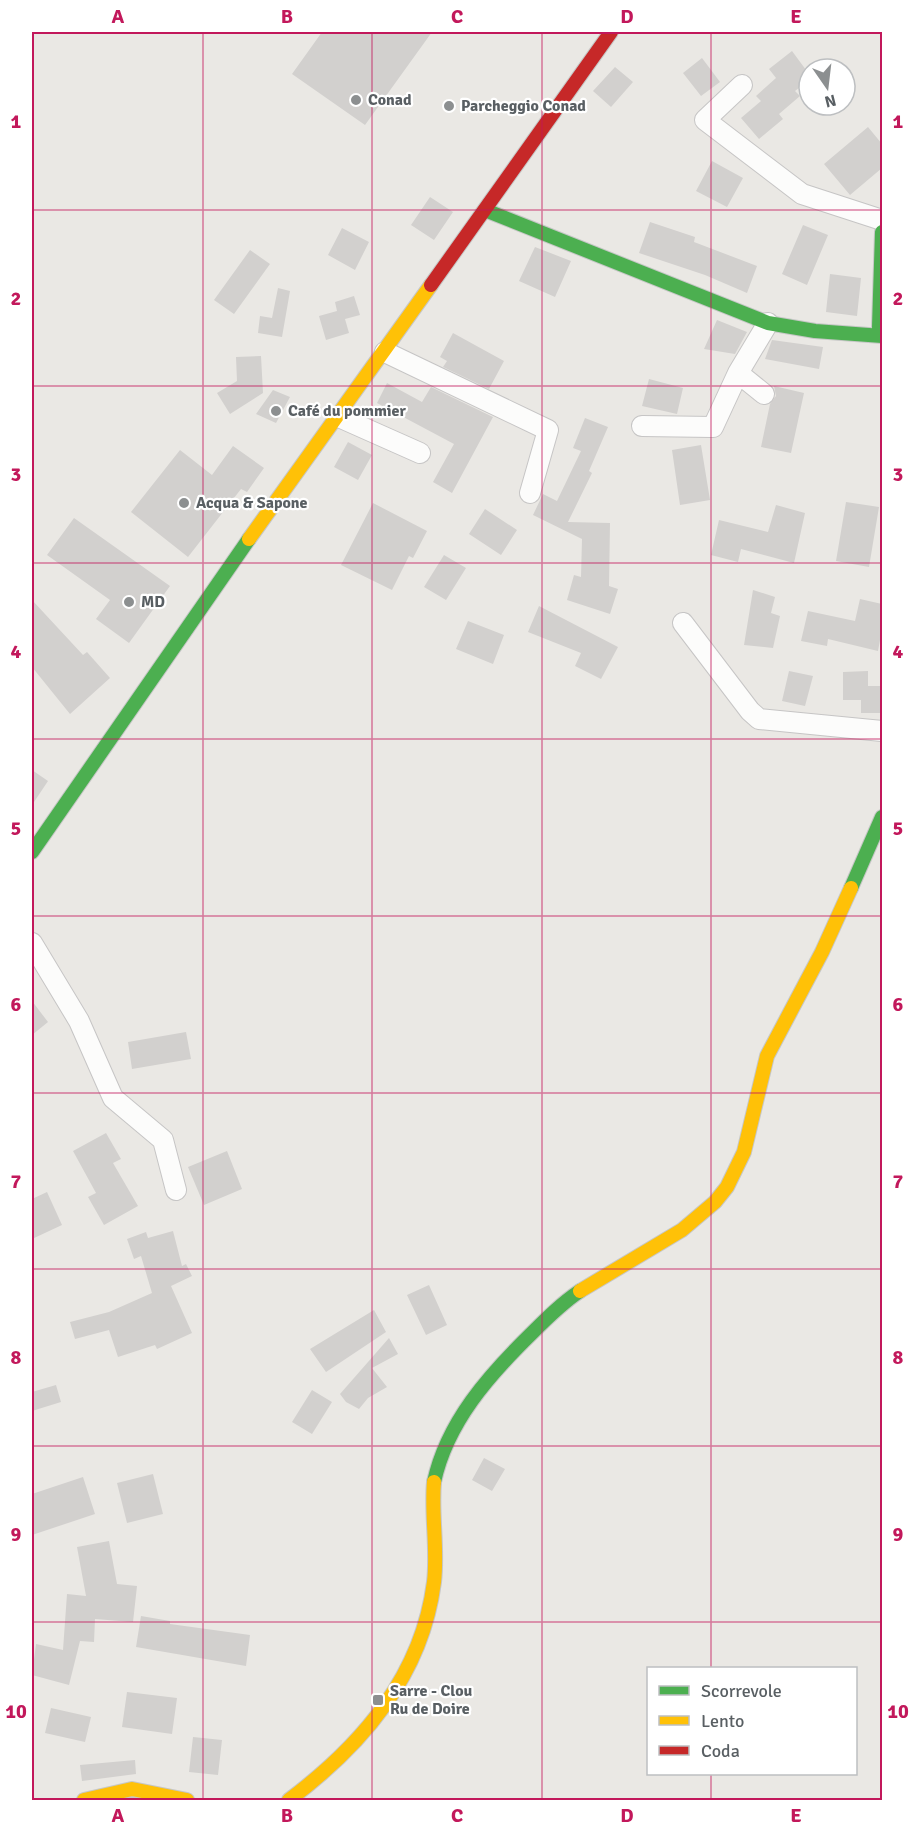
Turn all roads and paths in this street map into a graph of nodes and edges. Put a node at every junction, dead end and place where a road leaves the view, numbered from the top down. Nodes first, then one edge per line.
1 (611, 32) edge
2 (742, 86) dead end
3 (485, 210) junction
4 (882, 220) edge
5 (882, 232) edge
6 (768, 323) junction
7 (882, 335) edge
8 (385, 352) junction
9 (738, 373) junction
10 (764, 394) dead end
11 (339, 417) junction
12 (642, 426) dead end
13 (420, 453) dead end
14 (530, 493) dead end
15 (683, 623) dead end
16 (882, 731) edge
17 (882, 817) edge
18 (32, 852) edge
19 (32, 943) edge
20 (176, 1190) dead end
21 (84, 1800) edge
22 (187, 1800) edge
23 (289, 1800) edge

1 - 3 street
2 - 4 street
3 - 6 street
3 - 8 street
5 - 7 street
6 - 7 street
6 - 9 street
8 - 11 street
8 - 14 street
9 - 10 street
9 - 12 street
11 - 13 street
11 - 18 street
15 - 16 street
17 - 23 street
19 - 20 street
21 - 22 street

